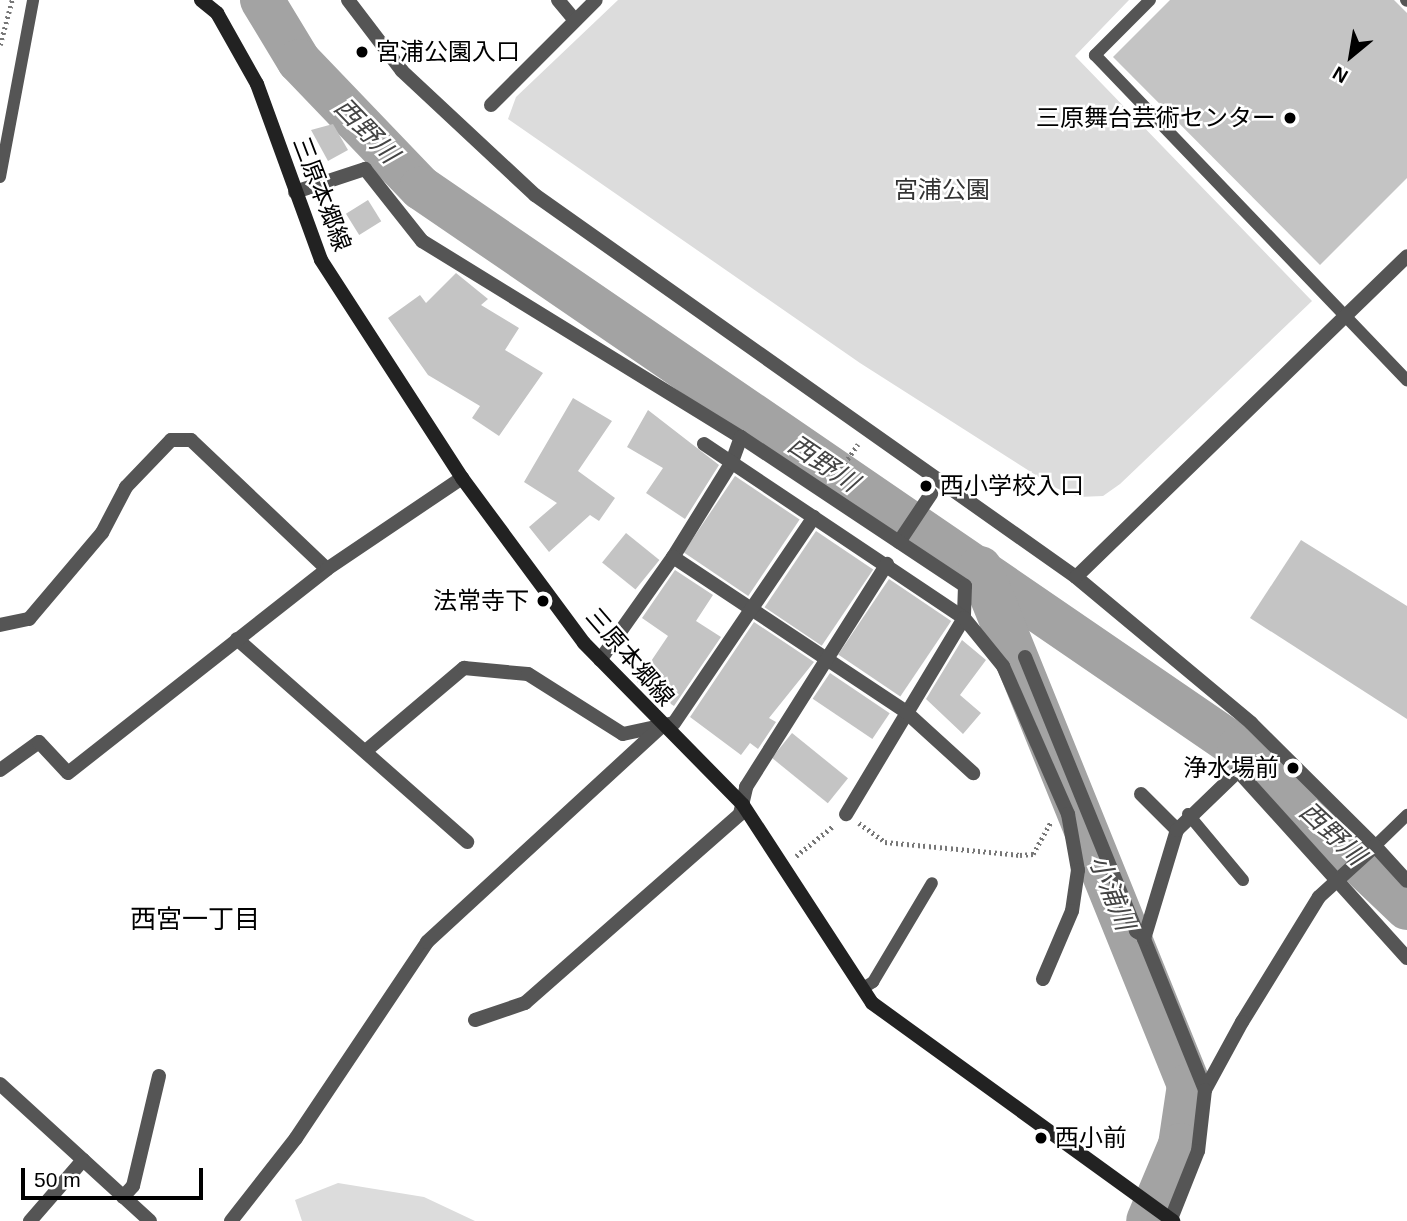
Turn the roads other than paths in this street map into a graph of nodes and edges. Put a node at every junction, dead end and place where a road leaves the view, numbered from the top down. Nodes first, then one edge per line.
1 (33, 0) edge
2 (201, 0) edge
3 (348, 0) edge
4 (558, 0) edge
5 (596, 0) edge
6 (1150, 0) edge
7 (575, 20) junction
8 (492, 105) dead end
9 (0, 177) edge
10 (295, 192) junction
11 (1407, 256) edge
12 (1344, 318) junction
13 (1407, 380) edge
14 (741, 437) junction
15 (704, 444) dead end
16 (732, 463) junction
17 (461, 478) junction
18 (931, 494) dead end
19 (814, 517) junction
20 (899, 542) junction
21 (673, 557) junction
22 (887, 564) junction
23 (327, 569) junction
24 (1076, 577) junction
25 (748, 609) junction
26 (964, 618) junction
27 (0, 625) edge
28 (237, 639) junction
29 (827, 657) junction
30 (1025, 657) dead end
31 (600, 660) junction
32 (906, 712) junction
33 (661, 727) junction
34 (368, 749) junction
35 (0, 770) edge
36 (973, 772) dead end
37 (1141, 794) dead end
38 (743, 805) junction
39 (846, 814) road end
40 (1188, 814) junction
41 (1407, 815) edge
42 (1177, 830) junction
43 (467, 842) dead end
44 (1375, 846) junction
45 (1244, 880) dead end
46 (1407, 881) edge
47 (932, 883) dead end
48 (1337, 883) junction
49 (1144, 936) junction
50 (1407, 958) edge
51 (1043, 979) dead end
52 (863, 988) junction
53 (475, 1020) dead end
54 (159, 1076) dead end
55 (0, 1084) edge
56 (1205, 1090) junction
57 (83, 1160) junction
58 (123, 1196) junction
59 (1171, 1220) edge
60 (30, 1221) edge
61 (150, 1221) edge
62 (231, 1221) edge

1 - 9 lane
2 - 10 main road, 三原本郷線
3 - 24 street
4 - 7 street
5 - 7 street
6 - 12 lane
7 - 8 street
10 - 14 street
10 - 17 main road, 三原本郷線
11 - 12 street
12 - 13 lane
12 - 24 street
14 - 16 street
14 - 20 street
15 - 16 street
16 - 19 street
16 - 21 street
17 - 23 street
17 - 31 main road, 三原本郷線
18 - 20 street
19 - 22 street
19 - 25 street
20 - 26 street
21 - 25 street
21 - 31 street
22 - 26 street
22 - 29 street
23 - 27 street
23 - 28 street
24 - 44 street
25 - 29 street
25 - 33 street
26 - 32 street
26 - 51 street
28 - 34 street
28 - 35 street
29 - 32 street
29 - 38 street
30 - 49 street
31 - 33 main road, 三原本郷線
32 - 36 street
32 - 39 street
33 - 34 street
33 - 38 main road, 三原本郷線
33 - 62 street
34 - 43 street
37 - 42 street
38 - 52 main road, 三原本郷線
38 - 53 street
40 - 42 street
40 - 45 lane
40 - 48 street
41 - 44 lane
42 - 49 street
44 - 46 street
44 - 48 street
47 - 52 lane
48 - 50 street
48 - 56 street
49 - 56 street
52 - 59 main road, 三原本郷線
54 - 58 street
55 - 57 street
56 - 59 street
57 - 58 street
57 - 60 street
58 - 61 street

